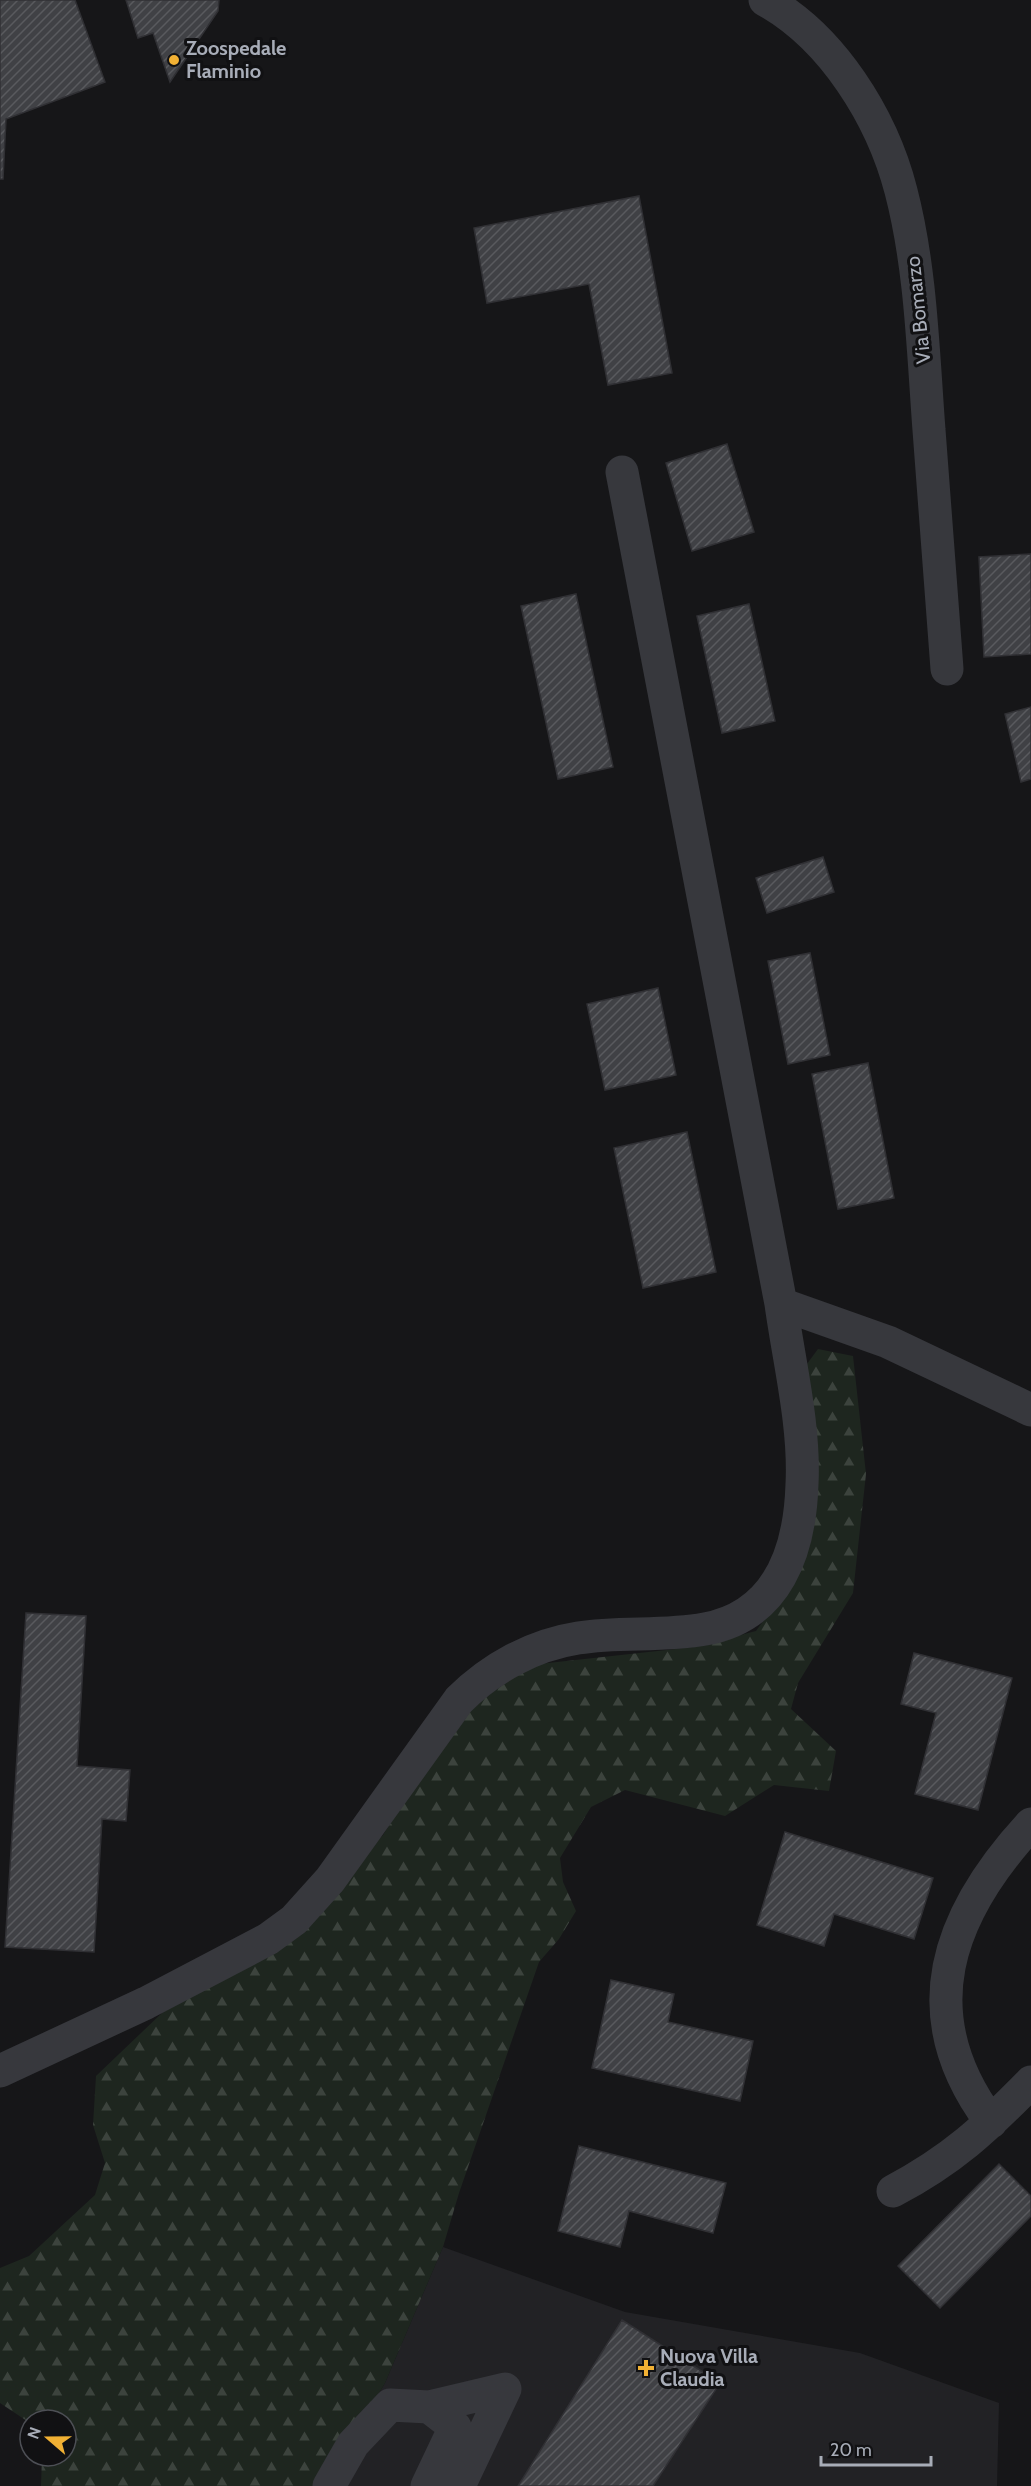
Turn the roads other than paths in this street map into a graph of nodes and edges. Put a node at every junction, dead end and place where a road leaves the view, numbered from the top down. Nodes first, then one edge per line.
1 (765, 0) edge
2 (622, 472) dead end
3 (947, 669) dead end
4 (781, 1304) junction
5 (1031, 1410) edge
6 (1031, 1824) edge
7 (0, 2071) edge
8 (1031, 2082) edge
9 (991, 2122) junction
10 (893, 2191) dead end
11 (429, 2407) junction
12 (329, 2486) edge
13 (347, 2486) edge
14 (359, 2486) edge
15 (426, 2486) edge
16 (459, 2486) edge

1 - 3 street, Via Bomarzo
2 - 4 street
4 - 5 street
4 - 7 street
6 - 9 street
8 - 9 street
9 - 10 street
11 - 12 street
11 - 15 street
11 - 16 street
13 - 14 street

